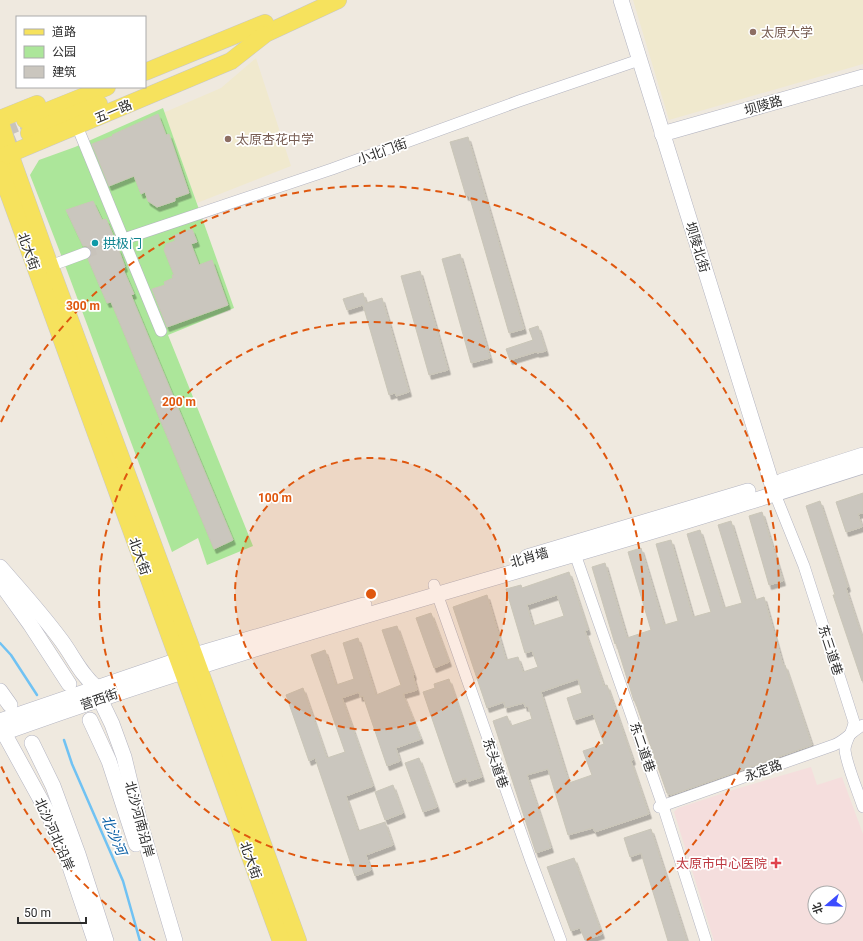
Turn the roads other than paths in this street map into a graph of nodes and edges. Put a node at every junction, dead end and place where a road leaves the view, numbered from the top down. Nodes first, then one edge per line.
1 (313, 0) edge
2 (338, 0) edge
3 (621, 0) edge
4 (264, 30) junction
5 (639, 60) junction
6 (146, 62) edge
7 (146, 72) edge
8 (863, 77) edge
9 (146, 84) edge
10 (80, 88) edge
11 (106, 88) edge
12 (136, 88) edge
13 (0, 120) edge
14 (77, 126) junction
15 (662, 134) junction
16 (5, 156) edge
17 (0, 170) edge
18 (120, 240) junction
19 (85, 253) tunnel mouth
20 (50, 266) junction
21 (161, 331) dead end
22 (863, 455) edge
23 (863, 466) edge
24 (774, 489) junction
25 (573, 555) junction
26 (0, 567) edge
27 (0, 582) edge
28 (436, 589) junction
29 (188, 663) junction
30 (0, 691) edge
31 (99, 693) junction
32 (71, 697) junction
33 (10, 705) dead end
34 (90, 720) dead end
35 (863, 726) edge
36 (1, 729) edge
37 (850, 734) junction
38 (32, 743) dead end
39 (661, 806) junction
40 (863, 807) edge
41 (95, 941) edge
42 (106, 941) edge
43 (165, 941) edge
44 (175, 941) edge
45 (281, 941) edge
46 (298, 941) edge
47 (561, 941) edge
48 (701, 941) edge
49 (706, 941) edge

1 - 4 main road, 五一路
2 - 4 main road, 五一路
3 - 5 street, 坝陵北街
4 - 6 main road, 五一路
4 - 7 main road, 五一路
4 - 9 main road, 五一路
4 - 14 main road, 五一路
5 - 15 street, 坝陵北街
5 - 18 street, 小北门街
8 - 15 street, 坝陵路
10 - 13 main road
11 - 12 main road, 五一路
13 - 16 main road
14 - 16 main road, 五一路
14 - 18 street
15 - 24 street, 坝陵北街
16 - 20 main road
17 - 29 main road, 北大街
18 - 21 street
19 - 20 street
20 - 29 main road
22 - 24 street, 北肖墙
23 - 24 street
24 - 25 street
24 - 28 street, 北肖墙
24 - 37 street, 东三道巷
25 - 28 street
25 - 39 street, 东二道巷
26 - 31 street, 北沙河南沿岸
27 - 32 street
28 - 29 street, 北肖墙
28 - 47 street, 东头道巷
29 - 31 street, 营西街
29 - 45 main road, 北大街
29 - 46 main road
30 - 33 street
31 - 32 street, 营西街
31 - 44 street, 北沙河南沿岸
32 - 36 street, 营西街
34 - 43 street, 北沙河南沿岸
35 - 37 street, 永定路
36 - 41 street, 北沙河北沿岸
37 - 39 street, 永定路
37 - 40 street, 东三道巷
38 - 42 street, 北沙河北沿岸
39 - 48 street, 东二道巷
39 - 49 street, 东二道巷

